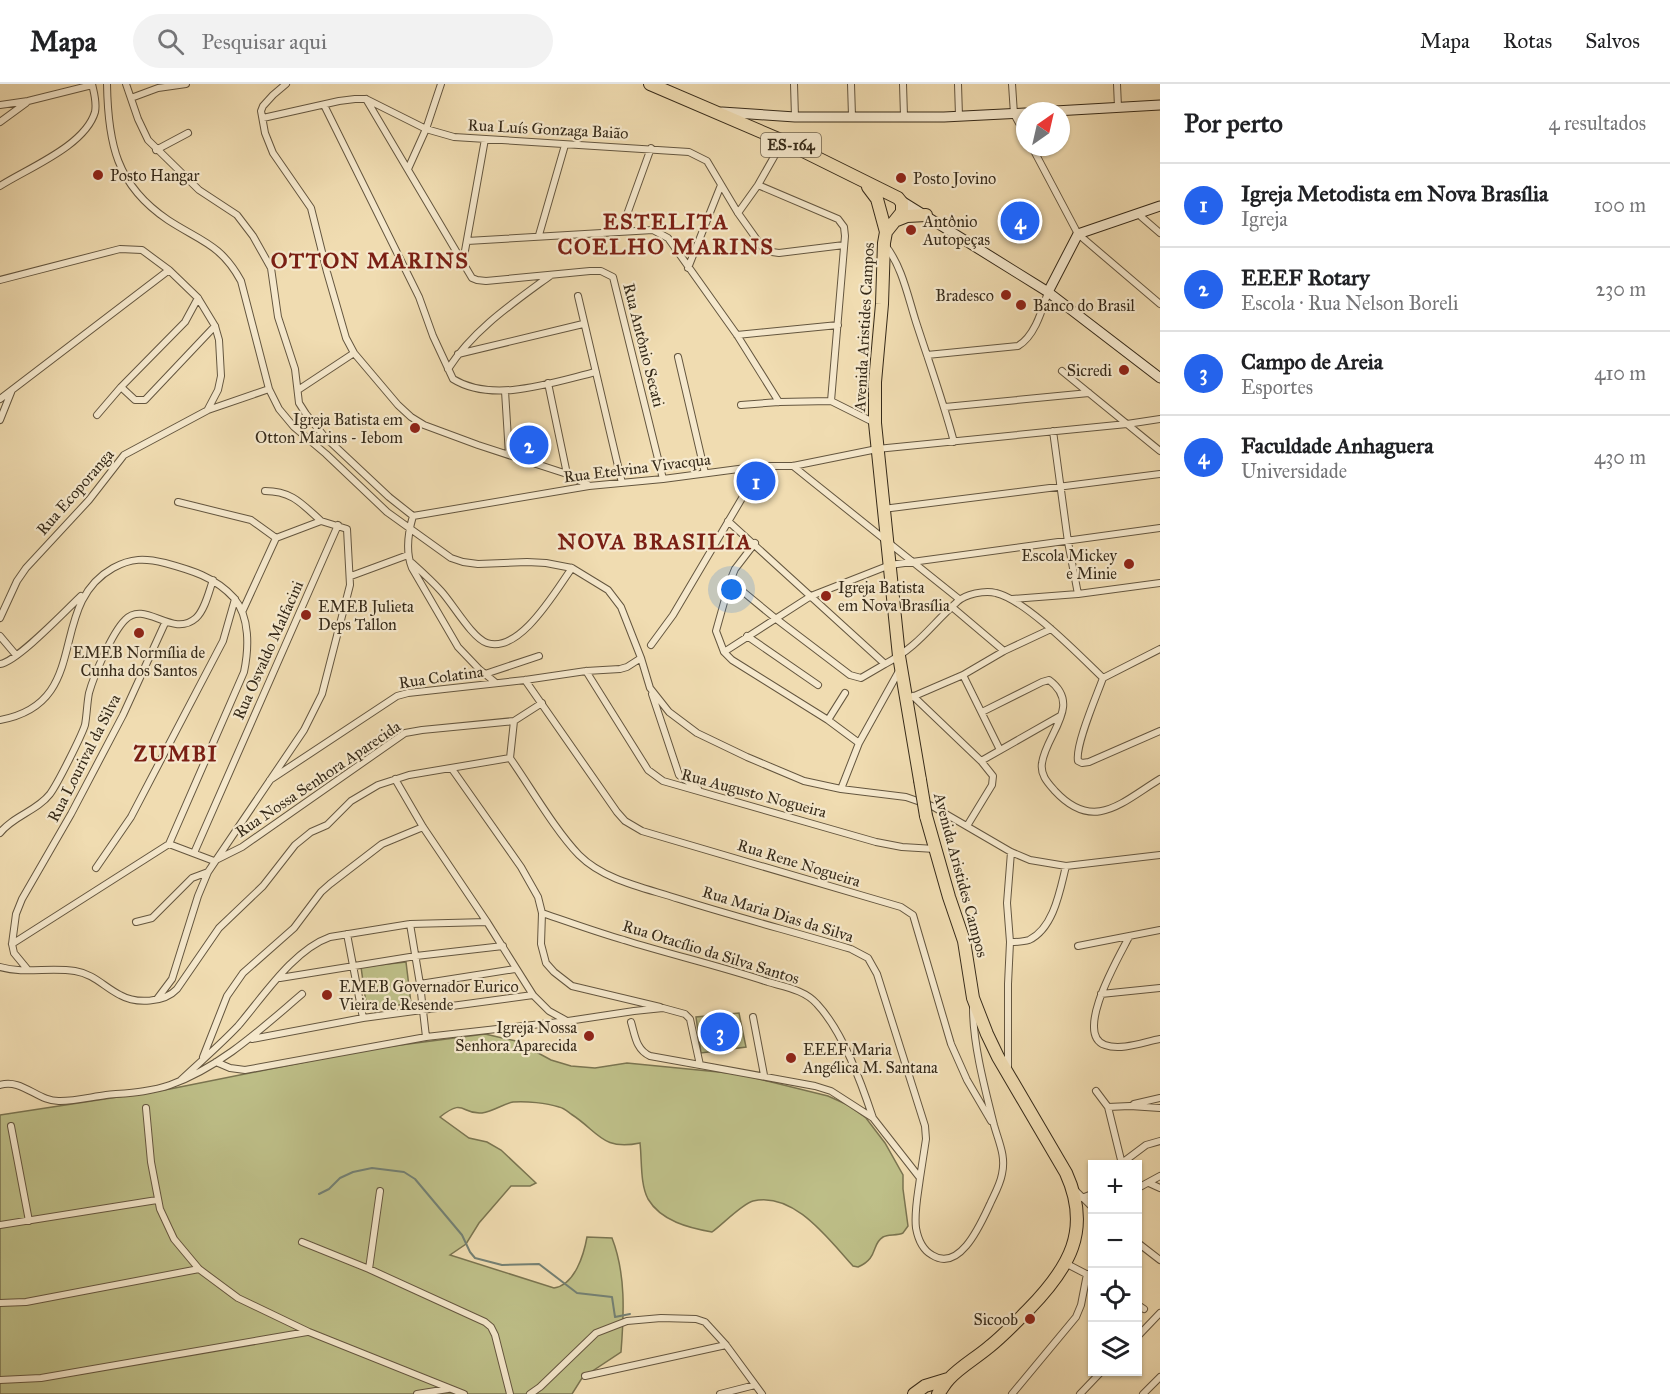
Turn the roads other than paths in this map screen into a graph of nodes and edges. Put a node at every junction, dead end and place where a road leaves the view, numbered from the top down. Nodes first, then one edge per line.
1 (92, 84) edge
2 (107, 84) edge
3 (126, 84) edge
4 (174, 84) edge
5 (186, 84) edge
6 (286, 84) edge
7 (441, 84) edge
8 (650, 84) edge
9 (794, 84) edge
10 (850, 84) edge
11 (903, 84) edge
12 (958, 84) edge
13 (1012, 84) edge
14 (1117, 84) edge
15 (131, 98) junction
16 (366, 99) junction
17 (28, 101) junction
18 (0, 105) edge
19 (324, 105) junction
20 (1160, 105) edge
21 (1118, 107) junction
22 (1070, 110) edge
23 (714, 111) junction
24 (1014, 114) junction
25 (852, 116) junction
26 (904, 116) junction
27 (958, 116) junction
28 (795, 117) junction
29 (262, 118) junction
30 (1016, 118) edge
31 (0, 122) edge
32 (426, 129) junction
33 (188, 133) dead end
34 (485, 139) junction
35 (783, 141) junction
36 (565, 145) junction
37 (651, 148) junction
38 (156, 150) junction
39 (1037, 156) edge
40 (408, 169) junction
41 (866, 184) junction
42 (721, 185) junction
43 (758, 185) junction
44 (0, 186) edge
45 (899, 199) junction
46 (1160, 206) edge
47 (738, 213) junction
48 (1138, 214) junction
49 (926, 215) junction
50 (881, 218) junction
51 (897, 220) junction
52 (621, 231) junction
53 (1160, 233) edge
54 (1078, 234) junction
55 (539, 236) junction
56 (885, 238) junction
57 (467, 241) junction
58 (844, 245) junction
59 (463, 262) junction
60 (688, 268) junction
61 (169, 270) junction
62 (551, 275) junction
63 (0, 280) edge
64 (1048, 292) junction
65 (578, 296) dead end
66 (198, 298) junction
67 (1160, 304) edge
68 (583, 324) junction
69 (837, 325) junction
70 (215, 326) junction
71 (737, 335) junction
72 (354, 353) junction
73 (457, 354) junction
74 (927, 355) junction
75 (678, 357) dead end
76 (448, 369) junction
77 (1062, 371) dead end
78 (596, 372) junction
79 (1159, 376) edge
80 (549, 383) junction
81 (121, 387) junction
82 (12, 389) junction
83 (268, 389) junction
84 (298, 390) junction
85 (505, 392) junction
86 (1089, 393) junction
87 (0, 399) edge
88 (831, 401) junction
89 (779, 402) junction
90 (741, 405) dead end
91 (945, 407) junction
92 (208, 410) junction
93 (97, 416) dead end
94 (1160, 419) edge
95 (0, 420) edge
96 (875, 423) junction
97 (1127, 424) junction
98 (1053, 431) junction
99 (954, 442) junction
100 (877, 449) junction
101 (1160, 451) edge
102 (509, 455) junction
103 (761, 466) junction
104 (793, 466) junction
105 (705, 473) junction
106 (567, 474) junction
107 (1160, 474) edge
108 (663, 479) junction
109 (622, 483) junction
110 (589, 486) junction
111 (1061, 487) junction
112 (265, 491) dead end
113 (178, 502) dead end
114 (883, 509) junction
115 (413, 516) junction
116 (728, 520) junction
117 (321, 521) junction
118 (338, 525) junction
119 (409, 528) junction
120 (1160, 528) edge
121 (276, 538) junction
122 (887, 542) junction
123 (1068, 542) junction
124 (755, 543) junction
125 (408, 557) junction
126 (912, 562) junction
127 (890, 566) junction
128 (572, 568) junction
129 (351, 576) junction
130 (213, 580) junction
131 (730, 580) junction
132 (1160, 583) edge
133 (84, 594) junction
134 (1078, 594) junction
135 (811, 596) junction
136 (235, 599) junction
137 (959, 599) junction
138 (1011, 599) junction
139 (952, 607) junction
140 (243, 610) junction
141 (0, 618) edge
142 (775, 618) junction
143 (165, 622) junction
144 (1051, 629) junction
145 (0, 636) edge
146 (747, 636) junction
147 (651, 645) dead end
148 (1160, 649) edge
149 (1004, 651) junction
150 (724, 652) junction
151 (16, 655) junction
152 (539, 656) dead end
153 (641, 658) junction
154 (900, 662) junction
155 (0, 664) edge
156 (885, 664) junction
157 (586, 671) junction
158 (485, 674) junction
159 (963, 675) junction
160 (1103, 678) junction
161 (525, 680) junction
162 (496, 683) junction
163 (818, 685) dead end
164 (650, 688) junction
165 (845, 693) dead end
166 (910, 698) junction
167 (542, 703) junction
168 (982, 712) junction
169 (1061, 716) junction
170 (0, 720) edge
171 (828, 720) junction
172 (514, 721) junction
173 (1160, 731) edge
174 (859, 743) junction
175 (999, 750) junction
176 (510, 758) junction
177 (981, 761) junction
178 (452, 769) junction
179 (395, 779) junction
180 (1160, 779) edge
181 (267, 782) junction
182 (841, 789) junction
183 (703, 792) junction
184 (967, 826) junction
185 (423, 827) junction
186 (0, 833) edge
187 (169, 844) junction
188 (935, 849) junction
189 (1011, 852) junction
190 (194, 853) junction
191 (1160, 855) edge
192 (214, 861) junction
193 (1066, 866) junction
194 (96, 868) dead end
195 (208, 872) junction
196 (542, 913) junction
197 (136, 922) dead end
198 (487, 922) junction
199 (410, 924) junction
200 (1160, 930) edge
201 (347, 934) junction
202 (1129, 937) junction
203 (1010, 942) junction
204 (12, 944) junction
205 (502, 946) junction
206 (1078, 946) dead end
207 (416, 956) junction
208 (0, 967) edge
209 (352, 967) junction
210 (516, 969) junction
211 (28, 970) junction
212 (279, 978) junction
213 (420, 984) junction
214 (1160, 988) edge
215 (302, 994) dead end
216 (1101, 994) junction
217 (532, 995) junction
218 (973, 998) junction
219 (157, 999) junction
220 (663, 1008) junction
221 (423, 1011) junction
222 (753, 1017) dead end
223 (363, 1018) junction
224 (568, 1022) junction
225 (631, 1022) dead end
226 (426, 1037) junction
227 (250, 1039) junction
228 (1160, 1039) edge
229 (202, 1059) junction
230 (216, 1062) junction
231 (700, 1065) junction
232 (764, 1075) junction
233 (1008, 1075) junction
234 (181, 1080) junction
235 (0, 1085) edge
236 (1096, 1091) dead end
237 (1160, 1098) edge
238 (1130, 1106) junction
239 (1108, 1107) junction
240 (146, 1108) dead end
241 (1160, 1108) edge
242 (873, 1118) junction
243 (11, 1126) dead end
244 (994, 1126) junction
245 (1160, 1141) edge
246 (1121, 1160) edge
247 (1127, 1160) edge
248 (1160, 1176) edge
249 (920, 1178) junction
250 (1149, 1183) junction
251 (1142, 1186) edge
252 (1160, 1188) edge
253 (380, 1191) dead end
254 (1078, 1194) junction
255 (1088, 1194) edge
256 (158, 1200) junction
257 (1088, 1202) edge
258 (29, 1221) junction
259 (0, 1225) edge
260 (302, 1242) dead end
261 (1142, 1247) edge
262 (1160, 1260) edge
263 (1066, 1264) junction
264 (199, 1269) junction
265 (369, 1269) junction
266 (1088, 1275) edge
267 (1088, 1282) edge
268 (0, 1303) edge
269 (1160, 1314) edge
270 (1142, 1331) edge
271 (309, 1332) junction
272 (726, 1345) junction
273 (585, 1376) dead end
274 (1096, 1376) edge
275 (1160, 1377) edge
276 (948, 1379) junction
277 (0, 1380) edge
278 (755, 1385) junction
279 (448, 1389) junction
280 (916, 1393) edge
281 (417, 1394) edge
282 (464, 1394) edge
283 (510, 1394) edge
284 (530, 1394) edge
285 (720, 1394) edge
286 (762, 1394) edge
287 (938, 1394) edge
288 (1012, 1394) edge
289 (1080, 1394) edge
290 (1143, 1394) edge

1 - 17 street
1 - 44 street
2 - 83 street
3 - 15 street
4 - 5 street
4 - 15 street
6 - 29 street
7 - 32 street
8 - 23 highway, ES-164
9 - 28 street
10 - 25 street
11 - 26 street
12 - 27 street
13 - 24 street
14 - 21 street
15 - 38 street
16 - 19 street
16 - 32 street, Rua Luís Gonzaga Baião
16 - 40 street
17 - 18 street
17 - 31 street
19 - 29 street
19 - 76 street
20 - 21 street
21 - 22 street
23 - 28 street
23 - 35 highway, ES-164
24 - 27 street
24 - 30 street
25 - 26 street
25 - 28 street
26 - 27 street
29 - 72 street
32 - 34 street, Rua Luís Gonzaga Baião
32 - 40 street
33 - 38 street
34 - 36 street, Rua Luís Gonzaga Baião
34 - 57 street
35 - 41 highway, ES-164
35 - 43 street
36 - 37 street, Rua Luís Gonzaga Baião
36 - 55 street
37 - 42 street, Rua Luís Gonzaga Baião
37 - 52 street
38 - 84 street
39 - 54 street
40 - 59 street
41 - 45 highway, ES-164
41 - 50 highway, Avenida Aristides Campos
42 - 47 street, Rua Luís Gonzaga Baião
42 - 60 street
43 - 47 street
43 - 58 street
45 - 49 street, ES-164
45 - 50 highway
45 - 51 highway
46 - 48 street
47 - 58 street, Rua Luís Gonzaga Baião
48 - 53 street
48 - 54 street
49 - 51 highway
49 - 64 street, ES-164
50 - 56 highway, Avenida Aristides Campos
51 - 56 highway, Avenida Aristides Campos
52 - 55 street
52 - 60 street
54 - 64 street
54 - 67 street
55 - 57 street
56 - 74 street
56 - 96 highway, Avenida Aristides Campos
57 - 59 street
58 - 69 street
59 - 62 street, Rua Antônio Secati
60 - 71 street
61 - 63 street
61 - 66 street
61 - 82 street
62 - 73 street
62 - 108 street, Rua Antônio Secati
64 - 74 street
64 - 79 street, ES-164
65 - 68 street
66 - 70 street
66 - 81 street
68 - 73 street
68 - 78 street
69 - 71 street
69 - 88 street
70 - 81 street
70 - 92 street
71 - 89 street
72 - 84 street
72 - 102 street
73 - 76 street
74 - 91 street
75 - 105 street, Rua Antônio Secati
76 - 85 street
77 - 86 street
78 - 80 street
78 - 109 street
80 - 85 street
80 - 106 street
81 - 93 street
82 - 87 street
82 - 95 street
83 - 92 street, Rua Ecoporanga
83 - 119 street
84 - 115 street
85 - 102 street
86 - 91 street
86 - 97 street
88 - 89 street
88 - 96 street
89 - 90 street
91 - 99 street
92 - 141 street, Rua Ecoporanga
94 - 97 street, Rua Etelvina Vivacqua
96 - 100 highway, Avenida Aristides Campos
97 - 98 street, Rua Etelvina Vivacqua
97 - 101 street
98 - 99 street, Rua Etelvina Vivacqua
98 - 111 street
99 - 100 street, Rua Etelvina Vivacqua
100 - 104 street, Rua Etelvina Vivacqua
100 - 114 highway, Avenida Aristides Campos
102 - 106 street
103 - 104 street, Rua Etelvina Vivacqua
103 - 105 street, Rua Etelvina Vivacqua
103 - 116 street
104 - 122 street
105 - 108 street, Rua Etelvina Vivacqua
106 - 110 street
107 - 111 street
108 - 109 street, Rua Etelvina Vivacqua
109 - 110 street, Rua Etelvina Vivacqua
110 - 115 street, Rua Etelvina Vivacqua
111 - 114 street
111 - 123 street
112 - 117 street
113 - 121 street
114 - 122 highway, Avenida Aristides Campos
115 - 119 street
116 - 124 street
116 - 147 street
117 - 118 street
117 - 121 street
118 - 129 street
118 - 190 street, Rua Osvaldo Malfacini
119 - 125 street
119 - 128 street
120 - 123 street
121 - 140 street
122 - 126 street
122 - 127 highway, Avenida Aristides Campos
123 - 126 street
123 - 134 street
124 - 131 street
124 - 135 street
125 - 128 street
125 - 129 street
125 - 158 street
126 - 127 street
126 - 137 street
127 - 135 street
127 - 154 highway, Avenida Aristides Campos
128 - 153 street
129 - 181 street
130 - 133 street
130 - 136 street
130 - 143 street
131 - 142 street
131 - 150 street
132 - 134 street
133 - 151 street
133 - 170 street
134 - 138 street
135 - 142 street
135 - 156 street
136 - 140 street
136 - 194 street
137 - 138 street
137 - 139 street
138 - 144 street
139 - 149 street
139 - 154 street
140 - 187 street
142 - 146 street
142 - 156 street
143 - 186 street
143 - 204 street, Rua Lourival da Silva
144 - 149 street
144 - 160 street
145 - 151 street
146 - 150 street
146 - 163 street
148 - 160 street
149 - 159 street
150 - 171 street
151 - 155 street
152 - 158 street
153 - 157 street, Rua Colatina
153 - 164 street
154 - 156 street
154 - 166 highway, Avenida Aristides Campos
154 - 174 street
157 - 161 street, Rua Colatina
157 - 183 street, Rua Augusto Nogueira
158 - 162 street
159 - 166 street
159 - 168 street
160 - 173 street
161 - 162 street, Rua Colatina
161 - 167 street, Rua Rene Nogueira
162 - 181 street, Rua Colatina
164 - 182 street
164 - 183 street
165 - 171 street
166 - 177 street
166 - 188 highway, Avenida Aristides Campos, bridge
167 - 172 street, Rua Nossa Senhora Aparecida
167 - 244 street, Rua Rene Nogueira
168 - 169 street
168 - 175 street
169 - 175 street
169 - 180 street
171 - 174 street
172 - 176 street
172 - 192 street, Rua Nossa Senhora Aparecida
174 - 182 street
175 - 177 street
176 - 178 street
176 - 249 street, Rua Maria Dias da Silva
177 - 184 street
178 - 179 street
178 - 196 street
179 - 185 street
179 - 219 street
181 - 192 street
182 - 184 street
183 - 188 street, Rua Augusto Nogueira
184 - 189 street
185 - 198 street
185 - 229 street
187 - 190 street
187 - 204 street
188 - 218 highway, Avenida Aristides Campos
189 - 193 street
189 - 203 street
190 - 192 street
191 - 193 street
192 - 195 street
193 - 203 street
195 - 197 street
195 - 219 street
196 - 220 street
196 - 242 street, Rua Otacílio da Silva Santos
198 - 199 street
198 - 205 street
199 - 201 street
199 - 207 street
200 - 202 street
201 - 209 street
201 - 212 street
202 - 206 street
202 - 216 street
203 - 233 street
204 - 211 street
205 - 207 street
205 - 210 street
207 - 209 street
207 - 213 street
208 - 211 street
209 - 212 street
209 - 223 street
210 - 213 street
210 - 217 street
211 - 219 street
212 - 229 street
213 - 221 street
214 - 216 street
215 - 227 street
216 - 228 street
217 - 221 street
217 - 224 street
218 - 233 highway, Avenida Aristides Campos
218 - 244 street
220 - 224 street
220 - 231 street
221 - 223 street
221 - 226 street
222 - 232 street
223 - 227 street
224 - 226 street
225 - 231 street
226 - 230 street
227 - 230 street
229 - 234 street
230 - 234 street
231 - 232 street
232 - 242 street
233 - 254 highway, Avenida Aristides Campos
234 - 235 street
236 - 239 street
237 - 238 street
238 - 239 street
238 - 241 street
239 - 246 street
240 - 256 street
242 - 249 street
243 - 258 street
244 - 249 street
245 - 247 street
248 - 250 street
250 - 251 street
250 - 252 street
253 - 265 street
254 - 255 street
254 - 257 street
254 - 263 highway, Avenida Aristides Campos
256 - 258 street
256 - 264 street
258 - 259 street
260 - 265 street
261 - 262 street
263 - 266 street
263 - 276 highway, Avenida Aristides Campos
264 - 268 street
264 - 271 street
265 - 283 street
267 - 288 street
269 - 270 street
271 - 277 street
271 - 279 street
272 - 273 street
272 - 278 street
272 - 284 street
274 - 289 street
275 - 290 street
276 - 280 highway, Avenida Aristides Campos
276 - 287 highway, Avenida Aristides Campos
278 - 285 street
278 - 286 street
279 - 281 street
279 - 282 street

